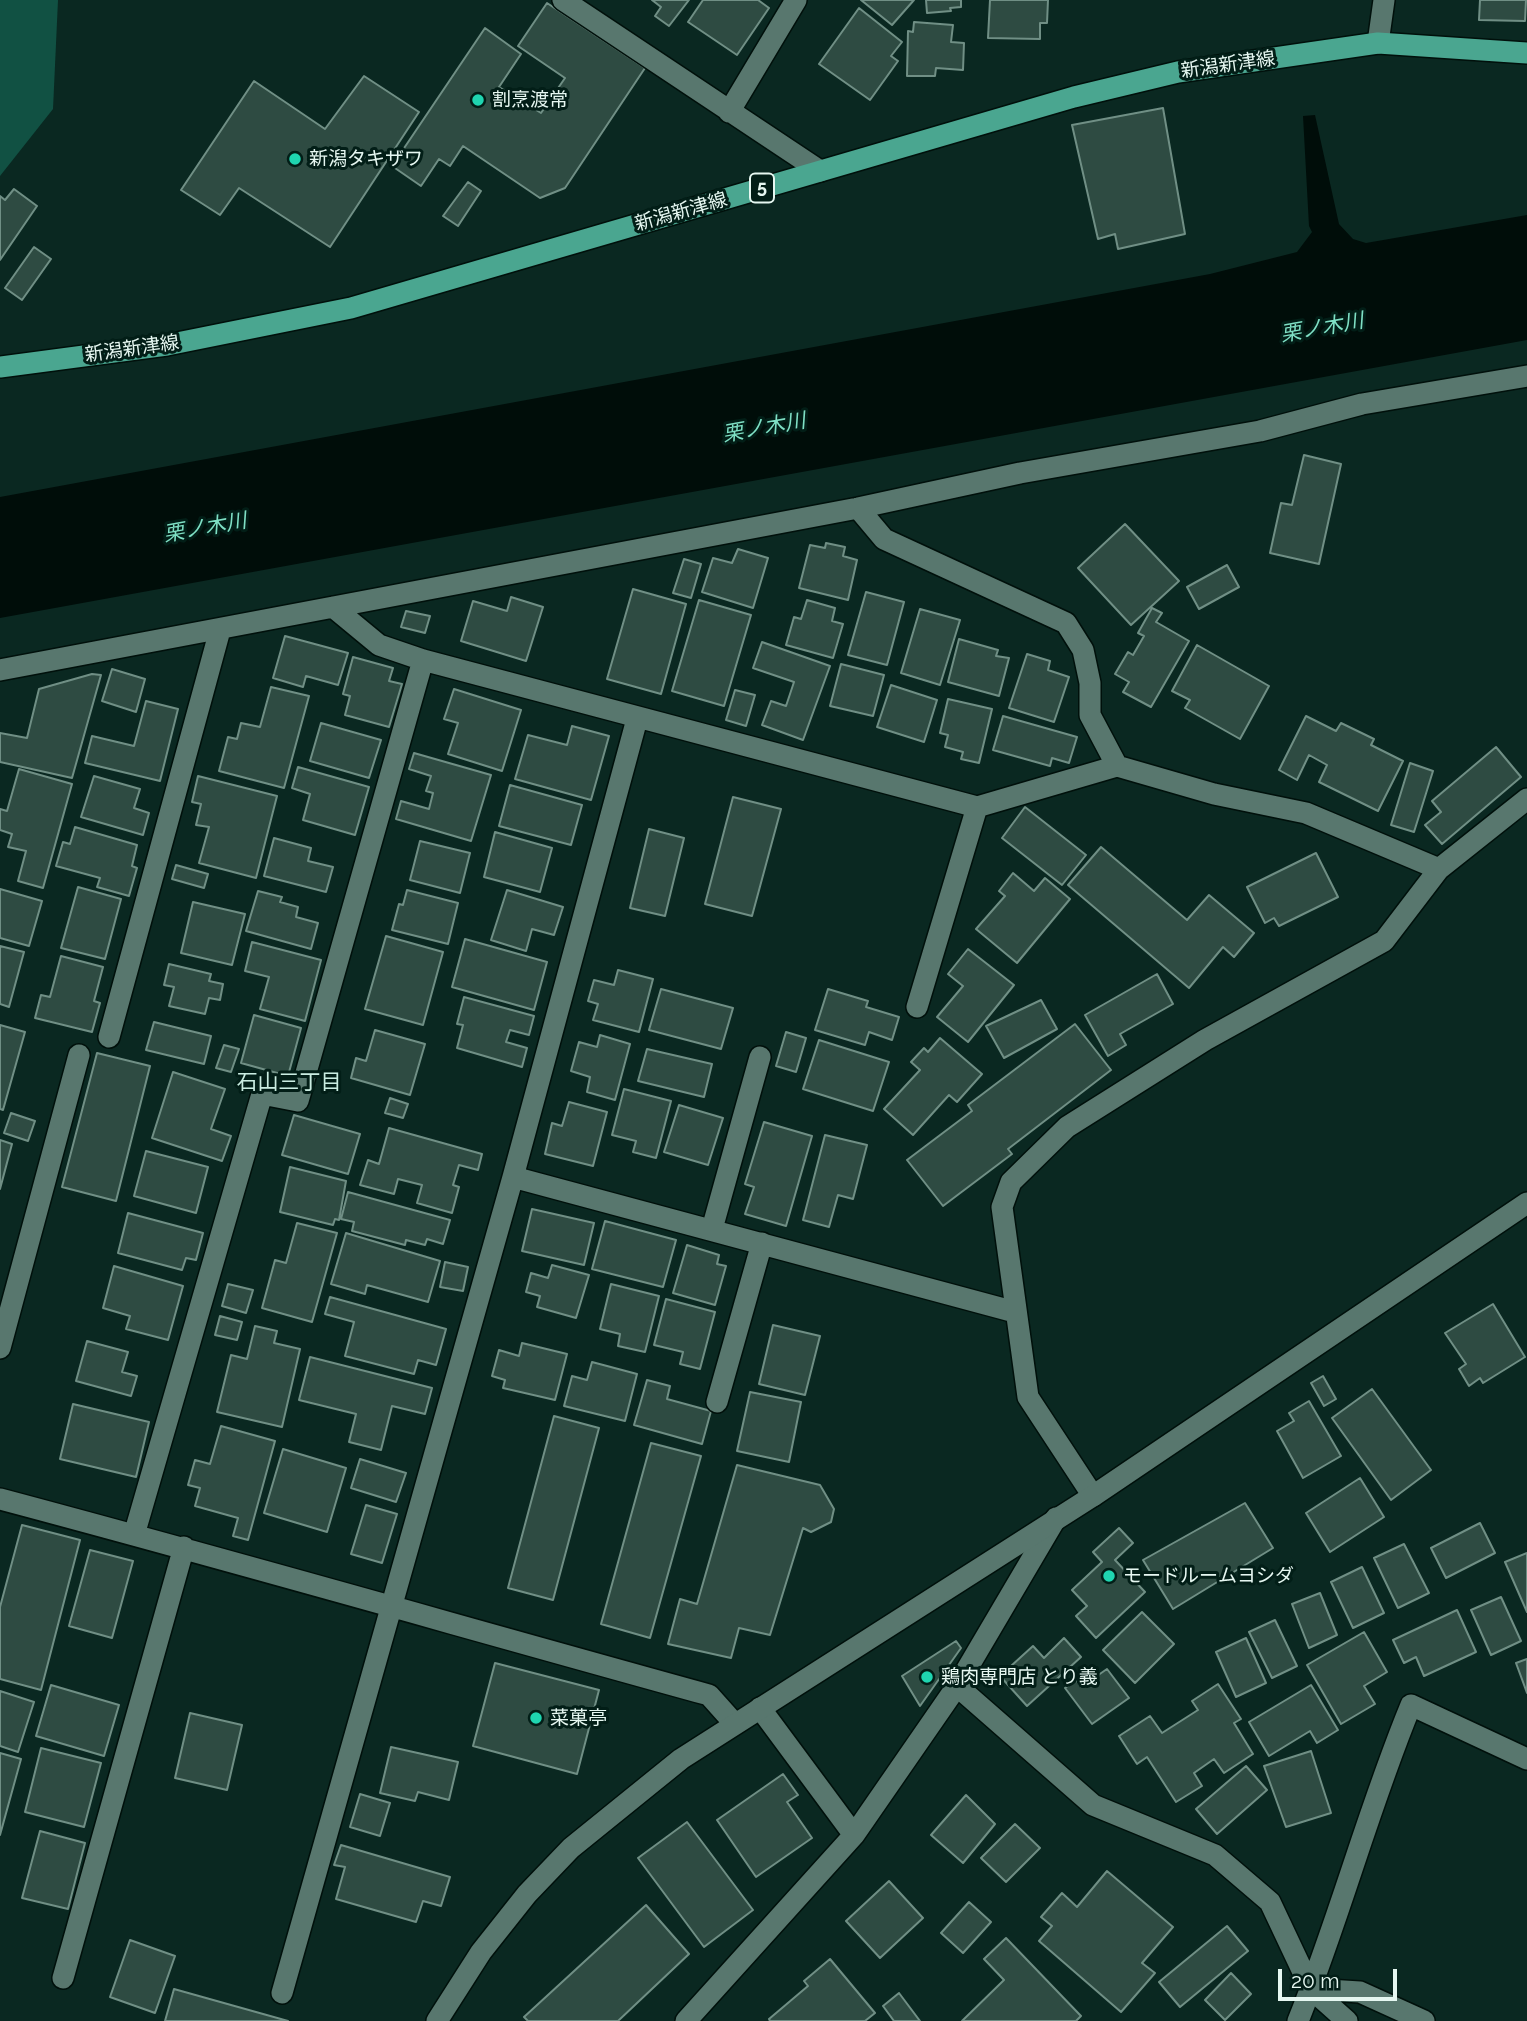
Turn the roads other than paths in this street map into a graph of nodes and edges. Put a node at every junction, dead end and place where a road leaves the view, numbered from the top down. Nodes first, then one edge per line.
1 (563, 0) edge
2 (796, 0) edge
3 (1384, 0) edge
4 (1378, 43) junction
5 (1527, 53) edge
6 (729, 113) junction
7 (820, 171) junction
8 (0, 367) edge
9 (1527, 376) edge
10 (858, 508) junction
11 (334, 607) junction
12 (220, 630) junction
13 (423, 660) junction
14 (0, 670) edge
15 (638, 719) junction
16 (1118, 766) junction
17 (1527, 799) edge
18 (977, 807) junction
19 (1439, 869) junction
20 (917, 1007) dead end
21 (109, 1037) dead end
22 (79, 1055) dead end
23 (760, 1057) dead end
24 (513, 1177) junction
25 (1527, 1203) edge
26 (712, 1229) junction
27 (762, 1243) junction
28 (1015, 1312) junction
29 (0, 1348) edge
30 (717, 1402) dead end
31 (1093, 1496) junction
32 (0, 1499) edge
33 (1057, 1516) junction
34 (134, 1535) junction
35 (184, 1547) junction
36 (390, 1608) junction
37 (957, 1686) junction
38 (760, 1708) junction
39 (734, 1723) junction
40 (1527, 1759) edge
41 (854, 1835) junction
42 (63, 1978) dead end
43 (1311, 1989) junction
44 (282, 1993) dead end
45 (438, 2021) edge
46 (686, 2021) edge
47 (1298, 2021) edge
48 (1347, 2021) edge
49 (1424, 2021) edge

1 - 6 street
2 - 6 street
3 - 4 street
4 - 5 main road, 新潟新津線 / 5
4 - 7 main road, 新潟新津線 / 5
6 - 7 street
7 - 8 main road, 新潟新津線 / 5
9 - 10 street
10 - 11 street
10 - 16 street
11 - 12 street
11 - 13 street
12 - 14 street
12 - 21 street
13 - 15 street
13 - 34 street
15 - 18 street
15 - 24 street
16 - 18 street
16 - 19 street
17 - 19 street
18 - 20 street
19 - 28 street
22 - 29 street
23 - 26 street
24 - 26 street
24 - 36 street
25 - 31 street
26 - 27 street
27 - 28 street
27 - 30 street
28 - 31 street
31 - 33 street
32 - 34 street
33 - 37 street
33 - 38 street
34 - 35 street
35 - 36 street
35 - 42 street
36 - 39 street
36 - 44 street
37 - 41 street
37 - 43 street
38 - 39 street
38 - 41 street
39 - 45 street
40 - 43 street
41 - 46 street
43 - 47 street
43 - 48 street
43 - 49 street

